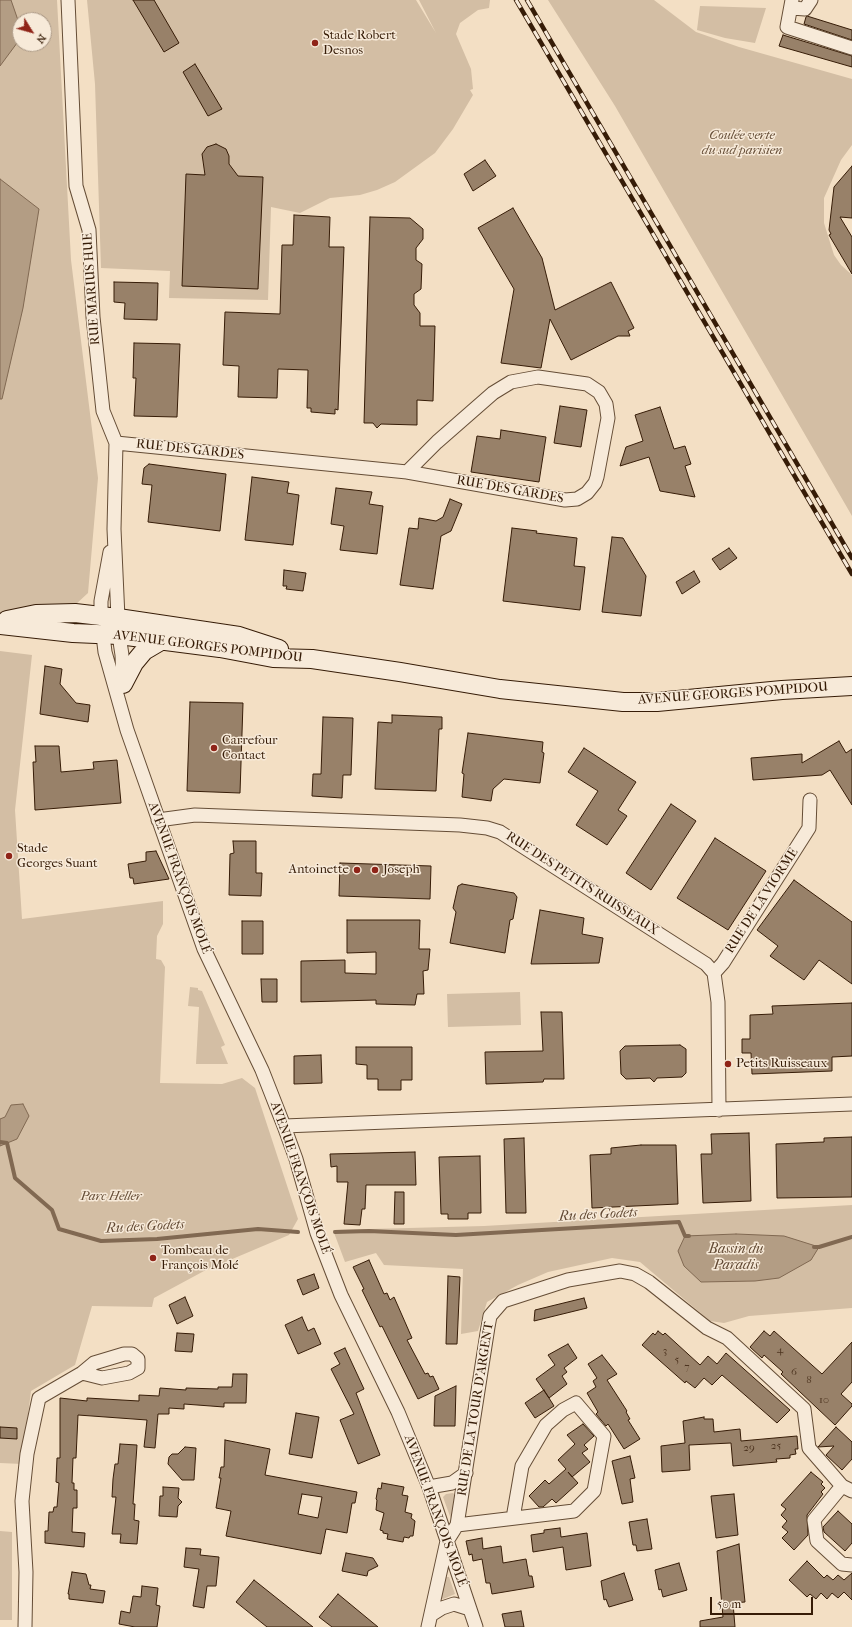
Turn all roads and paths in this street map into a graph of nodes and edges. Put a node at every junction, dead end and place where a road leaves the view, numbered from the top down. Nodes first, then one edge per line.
1 (68, 0) edge
2 (811, 0) edge
3 (792, 4) edge
4 (852, 48) edge
5 (116, 443) junction
6 (408, 472) junction
7 (0, 623) edge
8 (110, 626) junction
9 (161, 641) junction
10 (312, 659) junction
11 (852, 676) edge
12 (123, 684) junction
13 (783, 685) junction
14 (852, 686) edge
15 (121, 704) junction
16 (810, 800) dead end
17 (158, 820) junction
18 (714, 973) junction
19 (852, 1104) edge
20 (719, 1110) junction
21 (284, 1126) junction
22 (82, 1373) dead end
23 (466, 1473) junction
24 (429, 1487) junction
25 (847, 1489) edge
26 (513, 1518) junction
27 (457, 1525) junction
28 (447, 1542) junction
29 (852, 1565) edge
30 (470, 1609) junction
31 (429, 1621) edge
32 (25, 1627) edge
33 (476, 1627) edge

1 - 5 street, RUE MARIUS HUE
2 - 3 street
3 - 4 street
5 - 6 street, RUE DES GARDES
5 - 8 street, RUE MARIUS HUE
6 - 6 street, RUE DES GARDES
7 - 8 main road
8 - 9 main road, AVENUE GEORGES POMPIDOU
8 - 10 main road, AVENUE GEORGES POMPIDOU
8 - 12 street, AVENUE FRANÇOIS MOLÉ
8 - 15 street, AVENUE FRANÇOIS MOLÉ
9 - 10 main road, AVENUE GEORGES POMPIDOU
9 - 12 main road
10 - 13 main road, AVENUE GEORGES POMPIDOU
11 - 13 main road, AVENUE GEORGES POMPIDOU
12 - 15 street, AVENUE FRANÇOIS MOLÉ
13 - 14 main road, AVENUE GEORGES POMPIDOU
15 - 17 street, AVENUE FRANÇOIS MOLÉ
16 - 18 street, RUE DE LA VIORME
17 - 18 street, RUE DES PETITS RUISSEAUX
17 - 21 street, AVENUE FRANÇOIS MOLÉ
18 - 20 street
19 - 20 street
20 - 21 street
21 - 24 street, AVENUE FRANÇOIS MOLÉ
22 - 32 street
23 - 24 street, RUE DE LA TOUR D'ARGENT
23 - 25 street, RUE DE LA TOUR D'ARGENT
23 - 27 street, RUE DE LA TOUR D'ARGENT
24 - 28 street, AVENUE FRANÇOIS MOLÉ
25 - 29 street
26 - 26 street
26 - 27 street
27 - 28 street, RUE DE LA TOUR D'ARGENT
28 - 30 street, AVENUE FRANÇOIS MOLÉ
28 - 31 street
30 - 31 street
30 - 33 street, AVENUE FRANÇOIS MOLÉ

